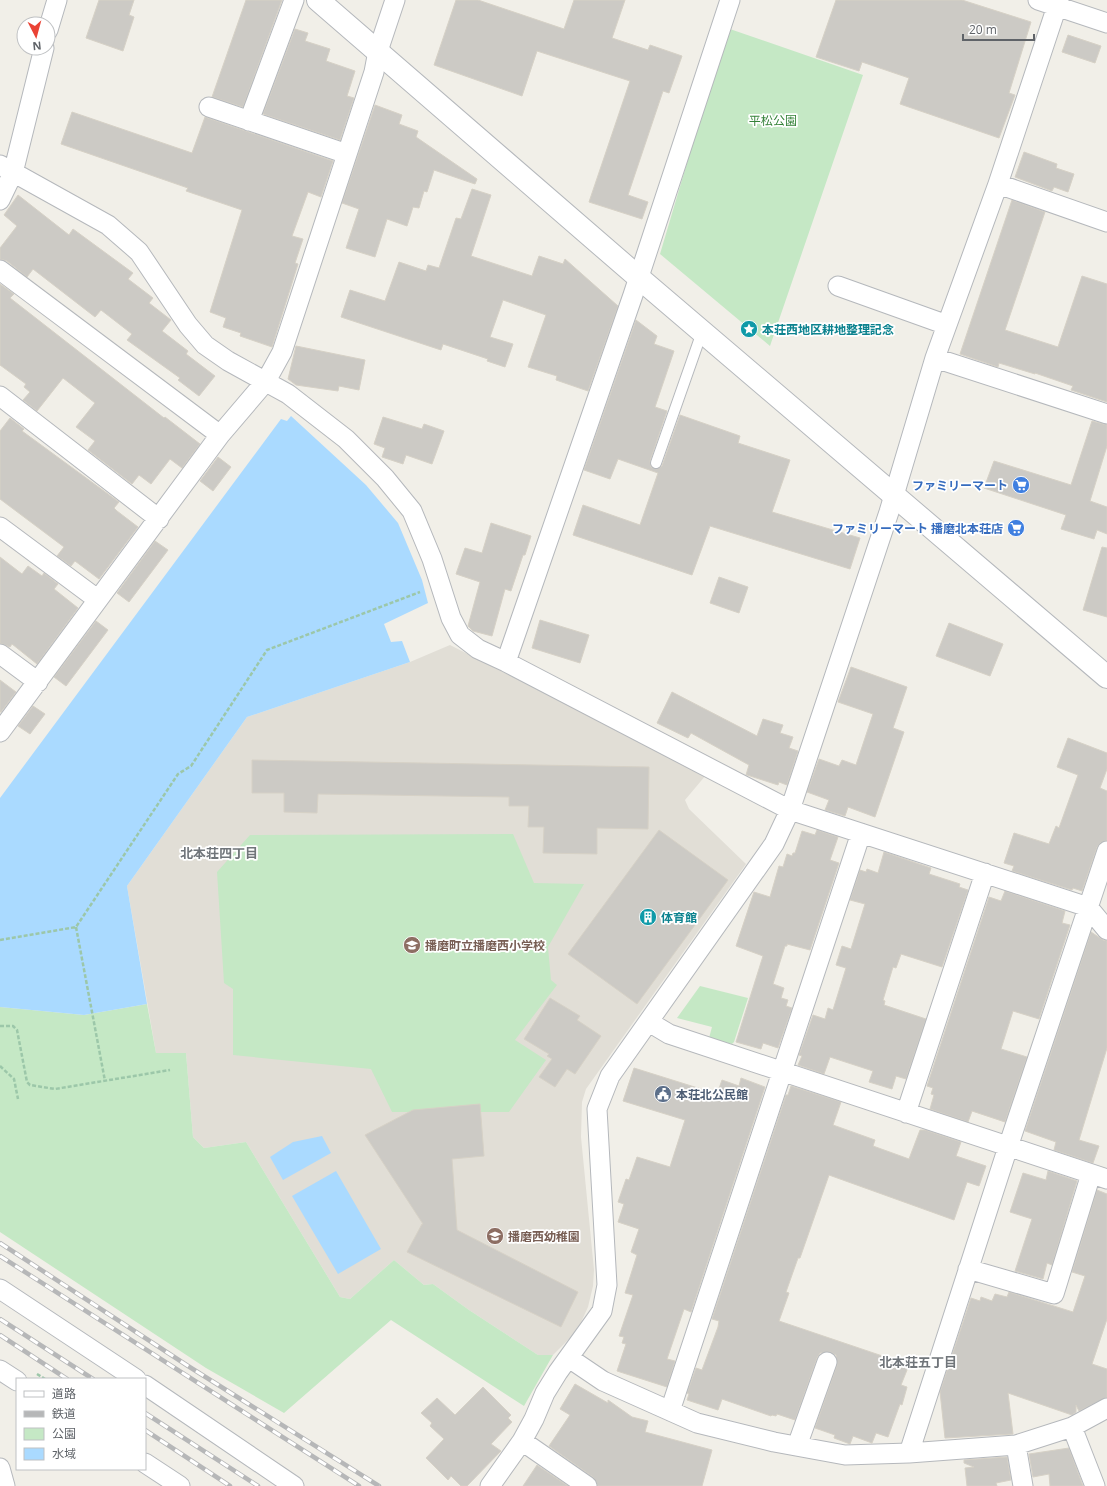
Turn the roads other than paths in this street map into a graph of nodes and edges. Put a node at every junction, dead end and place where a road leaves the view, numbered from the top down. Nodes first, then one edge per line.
1 (56, 0) edge
2 (294, 0) edge
3 (318, 0) edge
4 (395, 0) edge
5 (730, 0) edge
6 (1038, 0) edge
7 (1058, 3) edge
8 (52, 16) edge
9 (1107, 23) edge
10 (378, 51) junction
11 (42, 56) edge
12 (209, 107) dead end
13 (249, 121) junction
14 (347, 154) junction
15 (7, 169) edge
16 (998, 184) junction
17 (0, 200) edge
18 (1107, 222) edge
19 (0, 270) edge
20 (638, 277) junction
21 (838, 286) dead end
22 (947, 325) junction
23 (702, 332) junction
24 (935, 358) junction
25 (266, 381) junction
26 (0, 396) edge
27 (1107, 414) edge
28 (220, 435) junction
29 (656, 463) dead end
30 (894, 494) junction
31 (159, 519) junction
32 (0, 527) edge
33 (97, 599) junction
34 (0, 654) edge
35 (506, 662) junction
36 (1107, 677) edge
37 (38, 682) junction
38 (0, 732) edge
39 (790, 810) junction
40 (861, 833) junction
41 (1107, 851) edge
42 (985, 873) junction
43 (1088, 907) junction
44 (1107, 930) edge
45 (649, 1022) junction
46 (782, 1072) junction
47 (906, 1113) junction
48 (1008, 1147) junction
49 (1099, 1177) edge
50 (968, 1269) junction
51 (0, 1289) edge
52 (569, 1358) junction
53 (827, 1362) dead end
54 (0, 1370) edge
55 (134, 1378) edge
56 (16, 1380) edge
57 (146, 1386) edge
58 (1107, 1408) edge
59 (670, 1411) junction
60 (1072, 1427) junction
61 (522, 1441) junction
62 (1016, 1445) junction
63 (797, 1446) junction
64 (909, 1453) junction
65 (146, 1464) edge
66 (0, 1468) edge
67 (5, 1486) edge
68 (180, 1486) edge
69 (294, 1486) edge
70 (490, 1486) edge
71 (587, 1486) edge
72 (1023, 1486) edge
73 (1094, 1486) edge

1 - 8 street
2 - 13 street
3 - 10 street
4 - 10 street
5 - 20 street
6 - 7 street
7 - 9 street
7 - 16 street
10 - 14 street
10 - 20 street
11 - 15 street
12 - 13 street
13 - 14 street
14 - 25 street
15 - 17 street
15 - 25 street
16 - 18 street
16 - 22 street
19 - 28 street
20 - 23 street
20 - 35 street
21 - 22 street
22 - 24 street
23 - 29 lane
23 - 30 street
24 - 27 street
24 - 30 street
25 - 28 street
25 - 35 street
26 - 31 street
28 - 31 street
30 - 36 street
30 - 39 street
31 - 33 street
32 - 33 street
33 - 37 street
34 - 37 street
35 - 39 street
37 - 38 street
39 - 40 street
39 - 45 street
40 - 42 street
40 - 46 street
41 - 43 street
42 - 43 street
42 - 47 street
43 - 44 street
43 - 48 street
45 - 46 street
45 - 52 street
46 - 47 street
46 - 59 street
47 - 48 street
48 - 49 street
48 - 50 street
49 - 50 street
50 - 64 street
51 - 55 street
52 - 59 street
52 - 61 street
53 - 63 street
54 - 56 street
57 - 69 street
58 - 60 street
59 - 63 street
60 - 62 street
60 - 73 street
61 - 70 street
61 - 71 street
62 - 64 street
62 - 72 street
63 - 64 street
65 - 68 street
66 - 67 street

